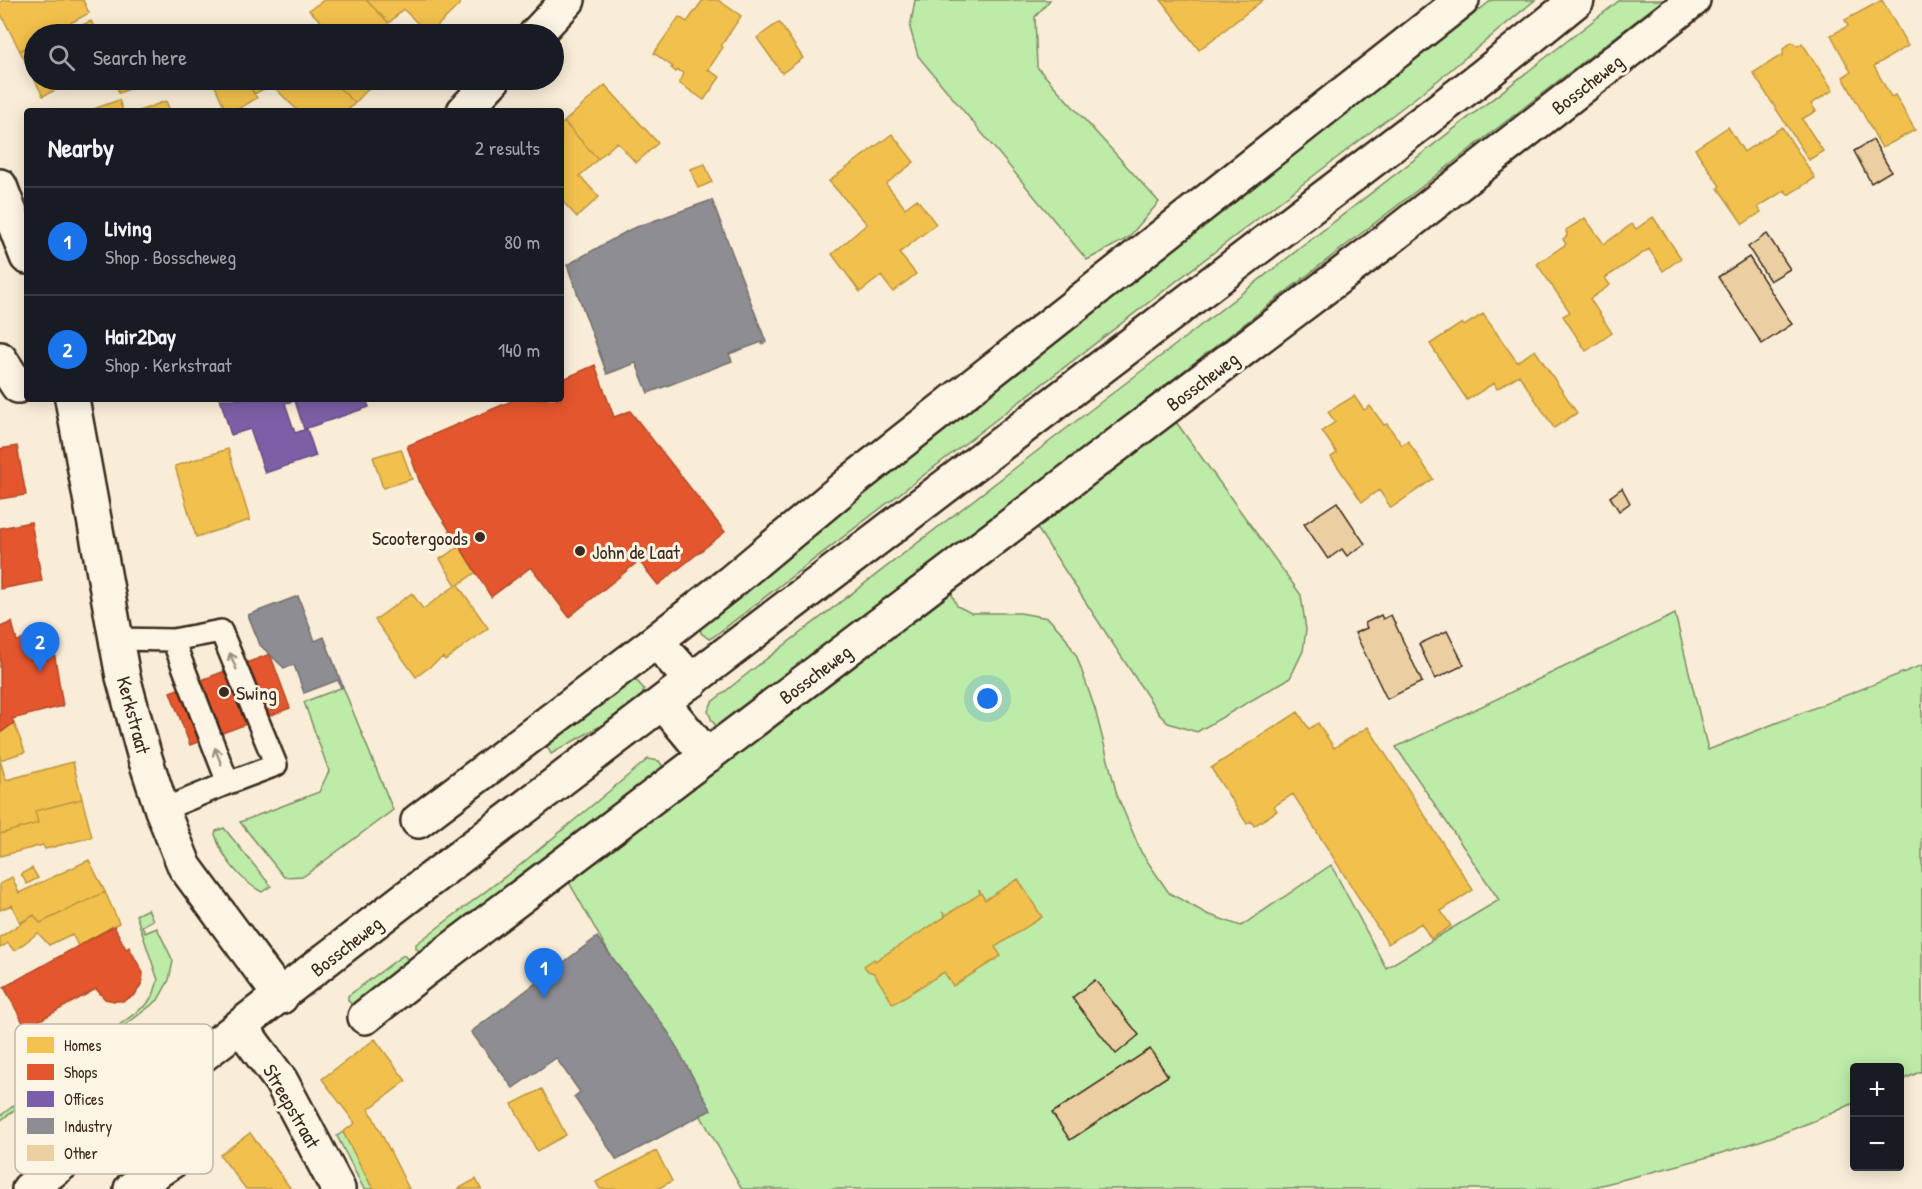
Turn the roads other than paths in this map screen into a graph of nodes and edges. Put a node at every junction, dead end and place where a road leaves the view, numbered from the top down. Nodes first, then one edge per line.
1 (568, 0) edge
2 (1462, 0) edge
3 (1577, 0) edge
4 (1693, 0) edge
5 (545, 24) edge
6 (484, 90) edge
7 (467, 108) edge
8 (0, 186) edge
9 (24, 249) edge
10 (0, 359) edge
11 (15, 388) edge
12 (73, 402) edge
13 (116, 639) junction
14 (173, 640) junction
15 (656, 641) junction
16 (692, 681) junction
17 (663, 703) junction
18 (707, 756) junction
19 (228, 783) junction
20 (162, 810) junction
21 (418, 821) dead end
22 (281, 996) junction
23 (365, 1017) dead end
24 (241, 1027) junction
25 (213, 1048) edge
26 (49, 1174) edge
27 (153, 1174) edge
28 (29, 1189) edge
29 (131, 1189) edge
30 (338, 1189) edge

1 - 5 street
2 - 15 street
3 - 16 street, Bosscheweg
4 - 18 street, Bosscheweg
6 - 7 street
8 - 9 street
10 - 11 street
12 - 13 street, Kerkstraat
13 - 14 lane
13 - 20 street, Kerkstraat
19 -> 14 lane
19 -> 14 lane
15 - 16 street
15 - 21 street
16 - 17 street, Bosscheweg
17 - 18 street
17 - 22 street, Bosscheweg
18 - 23 street, Bosscheweg
19 - 20 lane
20 - 22 street, Kerkstraat
22 - 24 street, Bosscheweg
24 - 25 street, Bosscheweg
24 - 30 street, Streepstraat
26 - 28 street, Bosscheweg
27 - 29 street

